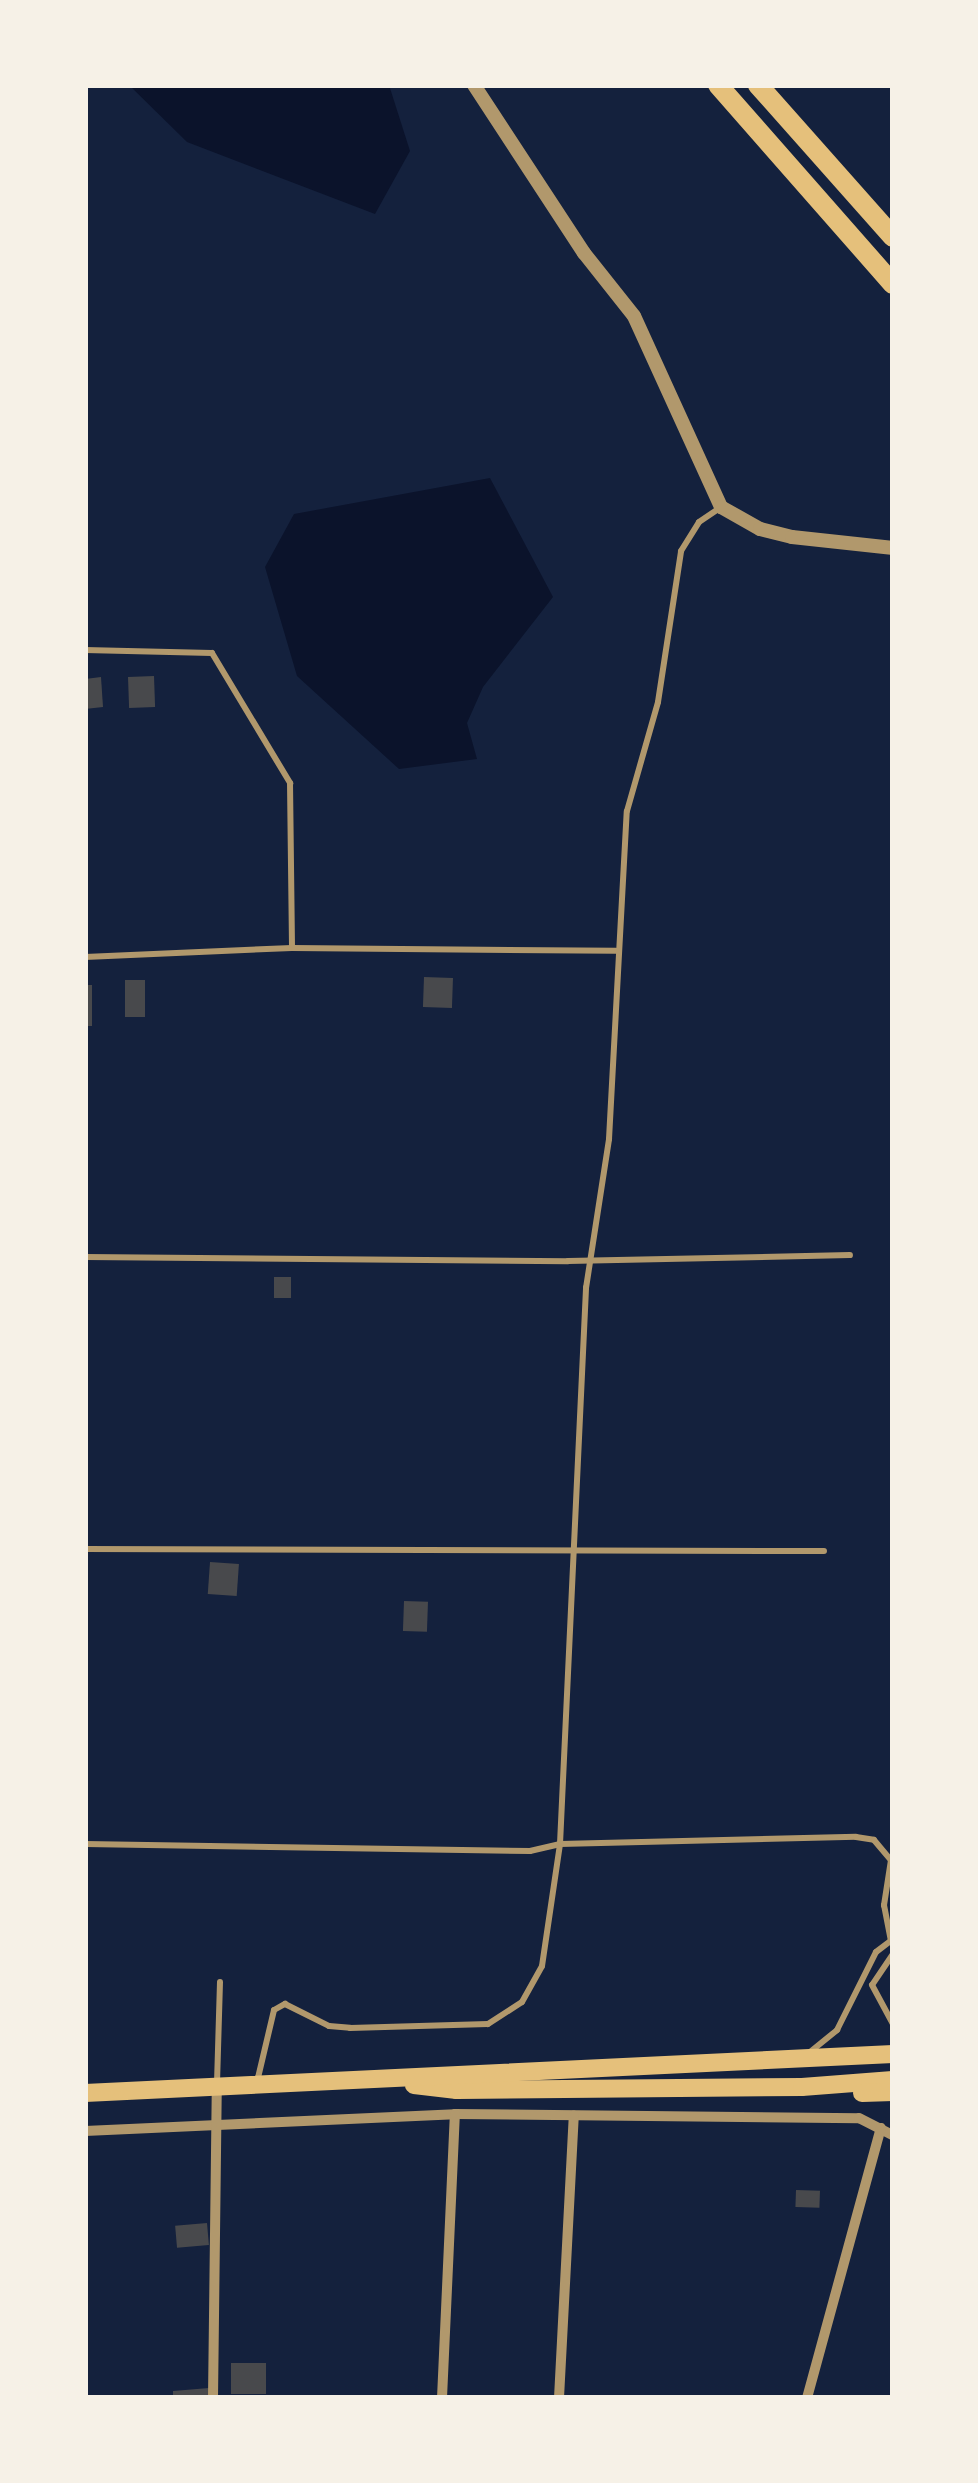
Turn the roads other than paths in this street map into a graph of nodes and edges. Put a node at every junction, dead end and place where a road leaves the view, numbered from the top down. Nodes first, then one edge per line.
1 (474, 85) edge
2 (718, 85) edge
3 (758, 85) edge
4 (893, 237) edge
5 (893, 284) edge
6 (721, 507) junction
7 (893, 548) edge
8 (85, 650) edge
9 (292, 948) junction
10 (616, 951) junction
11 (85, 957) edge
12 (850, 1254) dead end
13 (85, 1258) edge
14 (592, 1259) junction
15 (85, 1549) edge
16 (571, 1551) junction
17 (824, 1551) dead end
18 (85, 1844) edge
19 (560, 1844) junction
20 (892, 1940) edge
21 (893, 1954) edge
22 (220, 1982) dead end
23 (893, 2024) edge
24 (893, 2054) edge
25 (799, 2059) junction
26 (893, 2080) edge
27 (391, 2082) junction
28 (802, 2087) junction
29 (256, 2088) junction
30 (217, 2090) junction
31 (893, 2092) edge
32 (85, 2093) edge
33 (455, 2114) junction
34 (574, 2115) junction
35 (217, 2122) junction
36 (880, 2128) junction
37 (85, 2131) edge
38 (893, 2135) edge
39 (213, 2398) edge
40 (442, 2398) edge
41 (559, 2398) edge
42 (807, 2398) edge

1 - 6 street
2 - 5 highway
3 - 4 highway
6 - 7 street
6 - 10 lane
8 - 9 lane
9 - 10 lane
9 - 11 lane
10 - 14 lane
12 - 14 lane
13 - 14 lane
14 - 16 lane
15 - 16 lane
16 - 17 lane
16 - 19 lane
18 - 19 lane
19 - 20 lane
19 - 29 lane
20 - 25 lane
21 - 23 lane
22 - 30 lane
24 - 25 main road
25 - 27 main road
26 - 28 main road
27 - 28 main road
27 - 29 main road
28 - 31 main road
29 - 30 main road
30 - 32 main road
30 - 35 street
33 - 34 street
33 - 35 street
33 - 40 street
34 - 36 street
34 - 41 street
35 - 37 street
35 - 39 street
36 - 38 street
36 - 42 street

